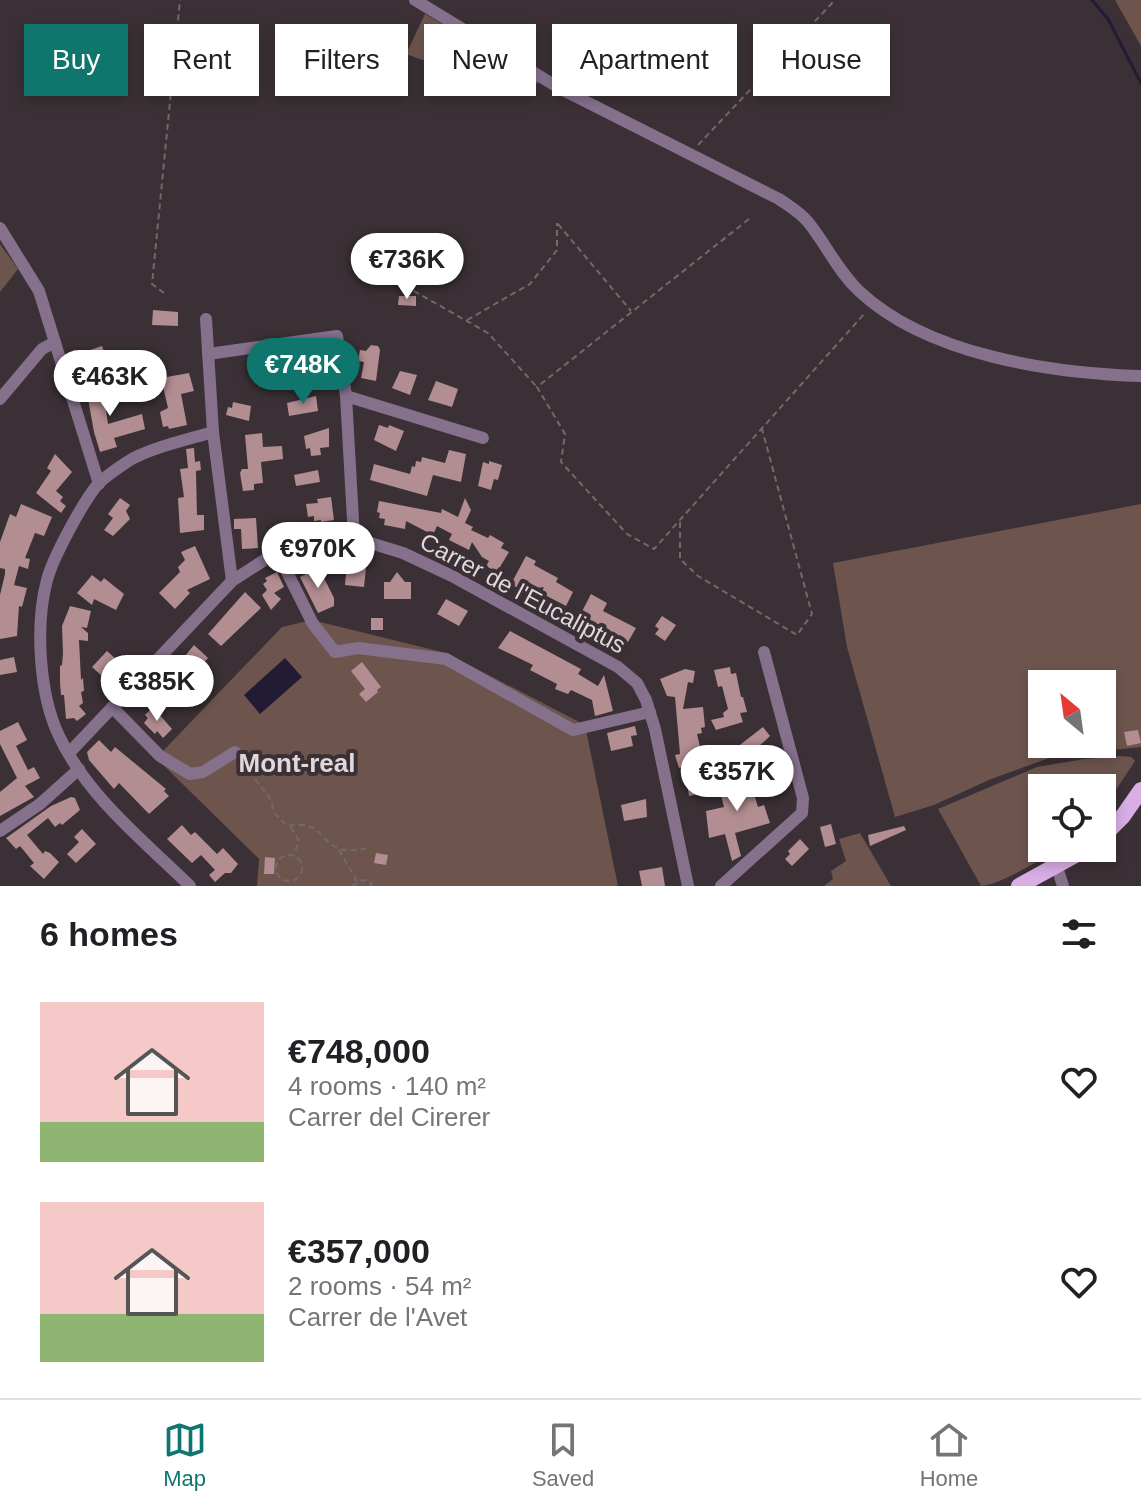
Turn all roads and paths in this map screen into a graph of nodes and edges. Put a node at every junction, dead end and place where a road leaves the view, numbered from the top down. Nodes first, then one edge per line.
1 (180, 0) edge
2 (415, 0) edge
3 (835, 0) edge
4 (689, 155) junction
5 (749, 219) dead end
6 (0, 228) edge
7 (405, 286) dead end
8 (164, 293) dead end
9 (874, 303) junction
10 (631, 312) junction
11 (206, 319) dead end
12 (467, 321) junction
13 (53, 336) junction
14 (208, 354) junction
15 (1141, 376) edge
16 (537, 387) junction
17 (346, 396) junction
18 (0, 399) edge
19 (762, 428) junction
20 (213, 432) junction
21 (483, 438) dead end
22 (99, 484) junction
23 (679, 521) junction
24 (354, 538) junction
25 (277, 552) junction
26 (232, 581) junction
27 (764, 652) dead end
28 (112, 707) junction
29 (650, 712) junction
30 (235, 752) joint
31 (69, 753) junction
32 (79, 769) junction
33 (1141, 790) edge
34 (1116, 823) edge
35 (291, 825) junction
36 (0, 831) edge
37 (338, 848) junction
38 (366, 849) dead end
39 (294, 855) junction
40 (1065, 862) edge
41 (1057, 867) junction
42 (297, 879) junction
43 (358, 883) junction
44 (190, 886) edge
45 (300, 886) edge
46 (352, 886) edge
47 (372, 886) edge
48 (688, 886) edge
49 (721, 886) edge
50 (1019, 886) edge
51 (1063, 886) edge

1 - 8 path
2 - 4 street
3 - 4 path
4 - 9 street
5 - 10 path
6 - 13 street
7 - 12 path
9 - 15 street
9 - 19 path
10 - 12 path
10 - 16 path
11 - 14 street
12 - 16 path
13 - 18 street
13 - 22 street
14 - 17 street
14 - 20 street
16 - 23 path
17 - 21 street
17 - 24 street
19 - 23 path
19 - 23 path
20 - 22 street
20 - 26 street
22 - 31 street
24 - 25 street, Carrer de l'Eucaliptus
24 - 29 street, Carrer de l'Eucaliptus
25 - 26 street, Carrer de l'Eucaliptus
25 - 29 street
26 - 28 street, Carrer de l'Eucaliptus
27 - 49 street
28 - 30 street
28 - 31 street, Carrer de l'Eucaliptus
29 - 48 street, Carrer de l'Eucaliptus
30 - 35 path
31 - 32 street
32 - 36 street
32 - 44 street
33 - 34 main road
35 - 37 path
35 - 39 path
37 - 38 path
37 - 43 path
39 - 42 path
39 - 42 path
40 - 41 main road
41 - 50 main road
41 - 51 street
42 - 45 path
43 - 46 path
43 - 47 path

